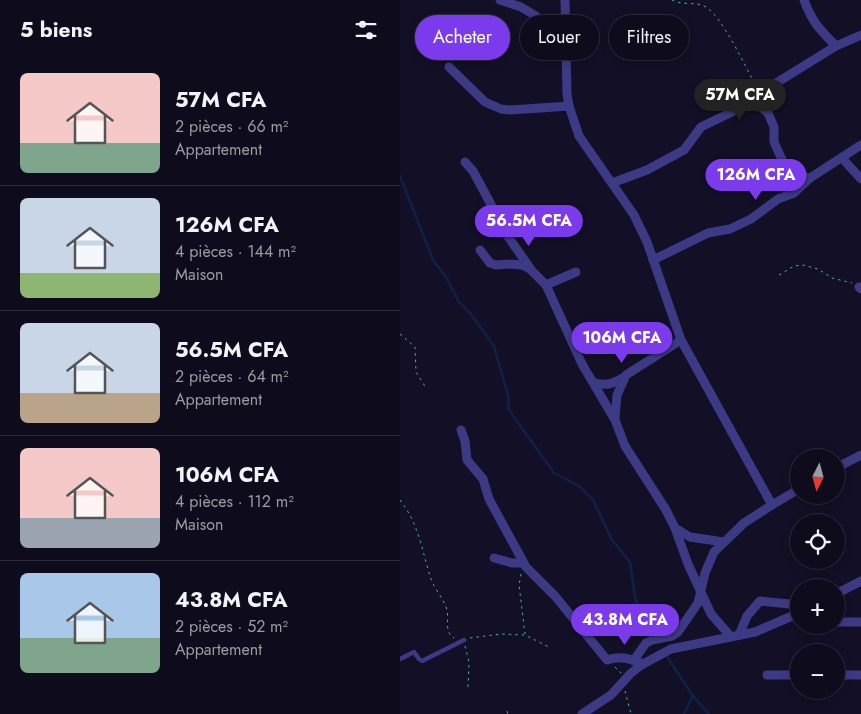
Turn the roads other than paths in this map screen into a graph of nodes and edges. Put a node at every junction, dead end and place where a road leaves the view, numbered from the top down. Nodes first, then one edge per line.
1 (500, 0) edge
2 (565, 0) edge
3 (804, 0) edge
4 (534, 15) edge
5 (565, 15) edge
6 (861, 35) edge
7 (836, 46) junction
8 (566, 60) edge
9 (450, 67) dead end
10 (747, 103) junction
11 (569, 106) junction
12 (861, 145) edge
13 (842, 158) junction
14 (465, 162) dead end
15 (810, 178) junction
16 (861, 179) edge
17 (612, 183) junction
18 (480, 250) dead end
19 (653, 260) junction
20 (530, 269) junction
21 (576, 272) dead end
22 (546, 284) junction
23 (681, 340) junction
24 (626, 375) junction
25 (594, 383) junction
26 (615, 420) junction
27 (461, 430) dead end
28 (861, 455) edge
29 (845, 463) edge
30 (790, 495) edge
31 (772, 505) junction
32 (675, 528) junction
33 (724, 542) junction
34 (494, 558) dead end
35 (524, 565) junction
36 (861, 581) edge
37 (845, 589) edge
38 (702, 592) junction
39 (790, 604) edge
40 (790, 617) edge
41 (845, 622) edge
42 (861, 622) edge
43 (735, 636) junction
44 (462, 640) road end
45 (400, 659) edge
46 (638, 662) junction
47 (767, 675) dead end
48 (790, 675) edge
49 (845, 675) edge
50 (861, 675) edge
51 (582, 714) edge

1 - 4 street
2 - 5 street
3 - 7 street
6 - 7 street
7 - 10 street
8 - 11 street
9 - 11 street
10 - 15 street
10 - 17 street
11 - 17 street
12 - 13 street
13 - 15 street
13 - 16 street
14 - 20 street
15 - 19 street
17 - 19 street
18 - 20 street
19 - 23 street
20 - 22 street
21 - 22 street
22 - 25 street
23 - 24 street
23 - 31 street
24 - 25 street
24 - 26 street
25 - 26 street
26 - 32 street
27 - 35 street
28 - 29 street
30 - 31 street
31 - 33 street
32 - 33 street
32 - 38 street
33 - 38 street
34 - 35 street
35 - 46 street
36 - 37 street
38 - 43 street
38 - 46 street
39 - 43 street
40 - 43 street
41 - 42 street
43 - 46 street
44 - 45 lane
46 - 51 street
47 - 48 street
49 - 50 street

